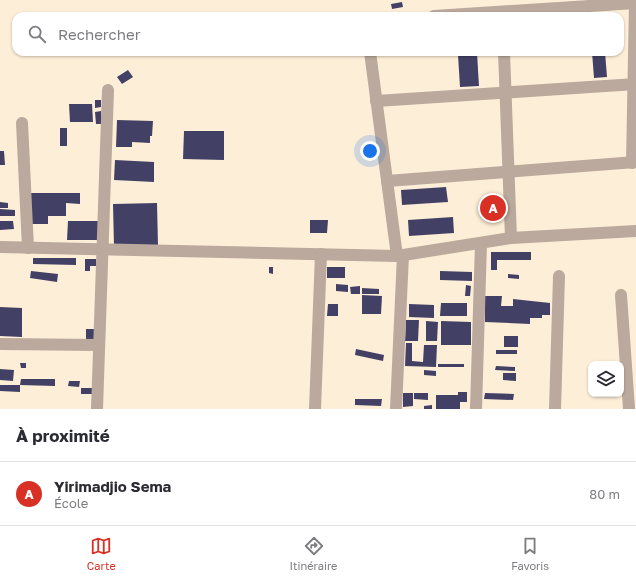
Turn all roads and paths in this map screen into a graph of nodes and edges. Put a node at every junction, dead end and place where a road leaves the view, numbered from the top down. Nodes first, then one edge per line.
1 (636, 3) edge
2 (527, 12) edge
3 (370, 56) edge
4 (504, 56) edge
5 (635, 84) edge
6 (108, 90) dead end
7 (505, 93) junction
8 (376, 101) junction
9 (22, 123) dead end
10 (634, 162) edge
11 (507, 172) junction
12 (387, 181) junction
13 (636, 231) edge
14 (511, 238) junction
15 (481, 243) junction
16 (0, 247) edge
17 (28, 248) junction
18 (103, 249) junction
19 (321, 254) junction
20 (400, 255) junction
21 (559, 276) dead end
22 (621, 295) dead end
23 (0, 344) edge
24 (99, 345) junction
25 (631, 360) edge
26 (97, 409) edge
27 (315, 409) edge
28 (396, 409) edge
29 (476, 409) edge
30 (555, 409) edge
31 (629, 409) edge

1 - 2 street
1 - 5 street
3 - 8 street
4 - 7 street
5 - 7 street
5 - 10 street
6 - 18 street
7 - 8 street
7 - 11 street
8 - 12 street
9 - 17 street
10 - 11 street
11 - 12 street
11 - 14 street
12 - 20 street
13 - 14 street
14 - 15 street
15 - 20 street
15 - 29 street
16 - 17 street
17 - 18 street
18 - 19 street
18 - 24 street
19 - 20 street
19 - 27 street
20 - 28 street
21 - 30 street
22 - 25 street
23 - 24 street
24 - 26 street
25 - 31 street

